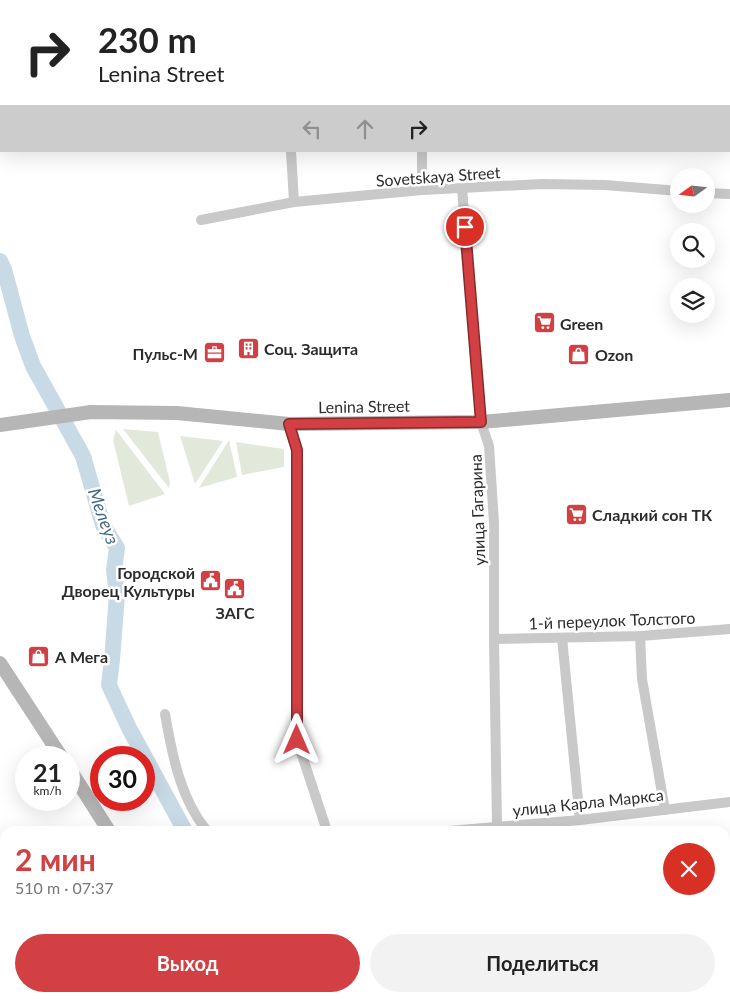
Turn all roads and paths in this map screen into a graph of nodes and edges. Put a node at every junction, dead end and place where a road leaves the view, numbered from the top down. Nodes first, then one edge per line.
1 (291, 152) edge
2 (422, 152) edge
3 (462, 188) junction
4 (422, 190) junction
5 (670, 190) edge
6 (715, 193) edge
7 (730, 194) edge
8 (294, 202) junction
9 (201, 220) dead end
10 (730, 400) edge
11 (481, 422) junction
12 (6, 424) edge
13 (289, 424) junction
14 (730, 629) edge
15 (640, 636) junction
16 (562, 638) junction
17 (494, 639) junction
18 (0, 664) edge
19 (166, 714) dead end
20 (54, 746) edge
21 (80, 785) edge
22 (730, 802) edge
23 (665, 810) junction
24 (580, 820) junction
25 (106, 826) edge
26 (202, 826) edge
27 (325, 826) edge
28 (499, 826) edge
29 (526, 826) edge

1 - 8 street
2 - 4 street
3 - 4 street, Sovetskaya Street
3 - 5 street, Sovetskaya Street
3 - 11 street, улица Гагарина
4 - 8 street, Sovetskaya Street
6 - 7 street
8 - 9 street, Sovetskaya Street
10 - 11 main road, Lenina Street
11 - 13 main road, Lenina Street
11 - 17 street, улица Гагарина
12 - 13 main road, Lenina Street
13 - 27 street
14 - 15 street, 1-й переулок Толстого
15 - 16 street, 1-й переулок Толстого
15 - 23 street
16 - 17 street, 1-й переулок Толстого
16 - 24 street
17 - 28 street, улица Гагарина
18 - 20 main road
19 - 26 street
21 - 25 main road
22 - 23 street, улица Карла Маркса
23 - 24 street, улица Карла Маркса
24 - 29 street, улица Карла Маркса

